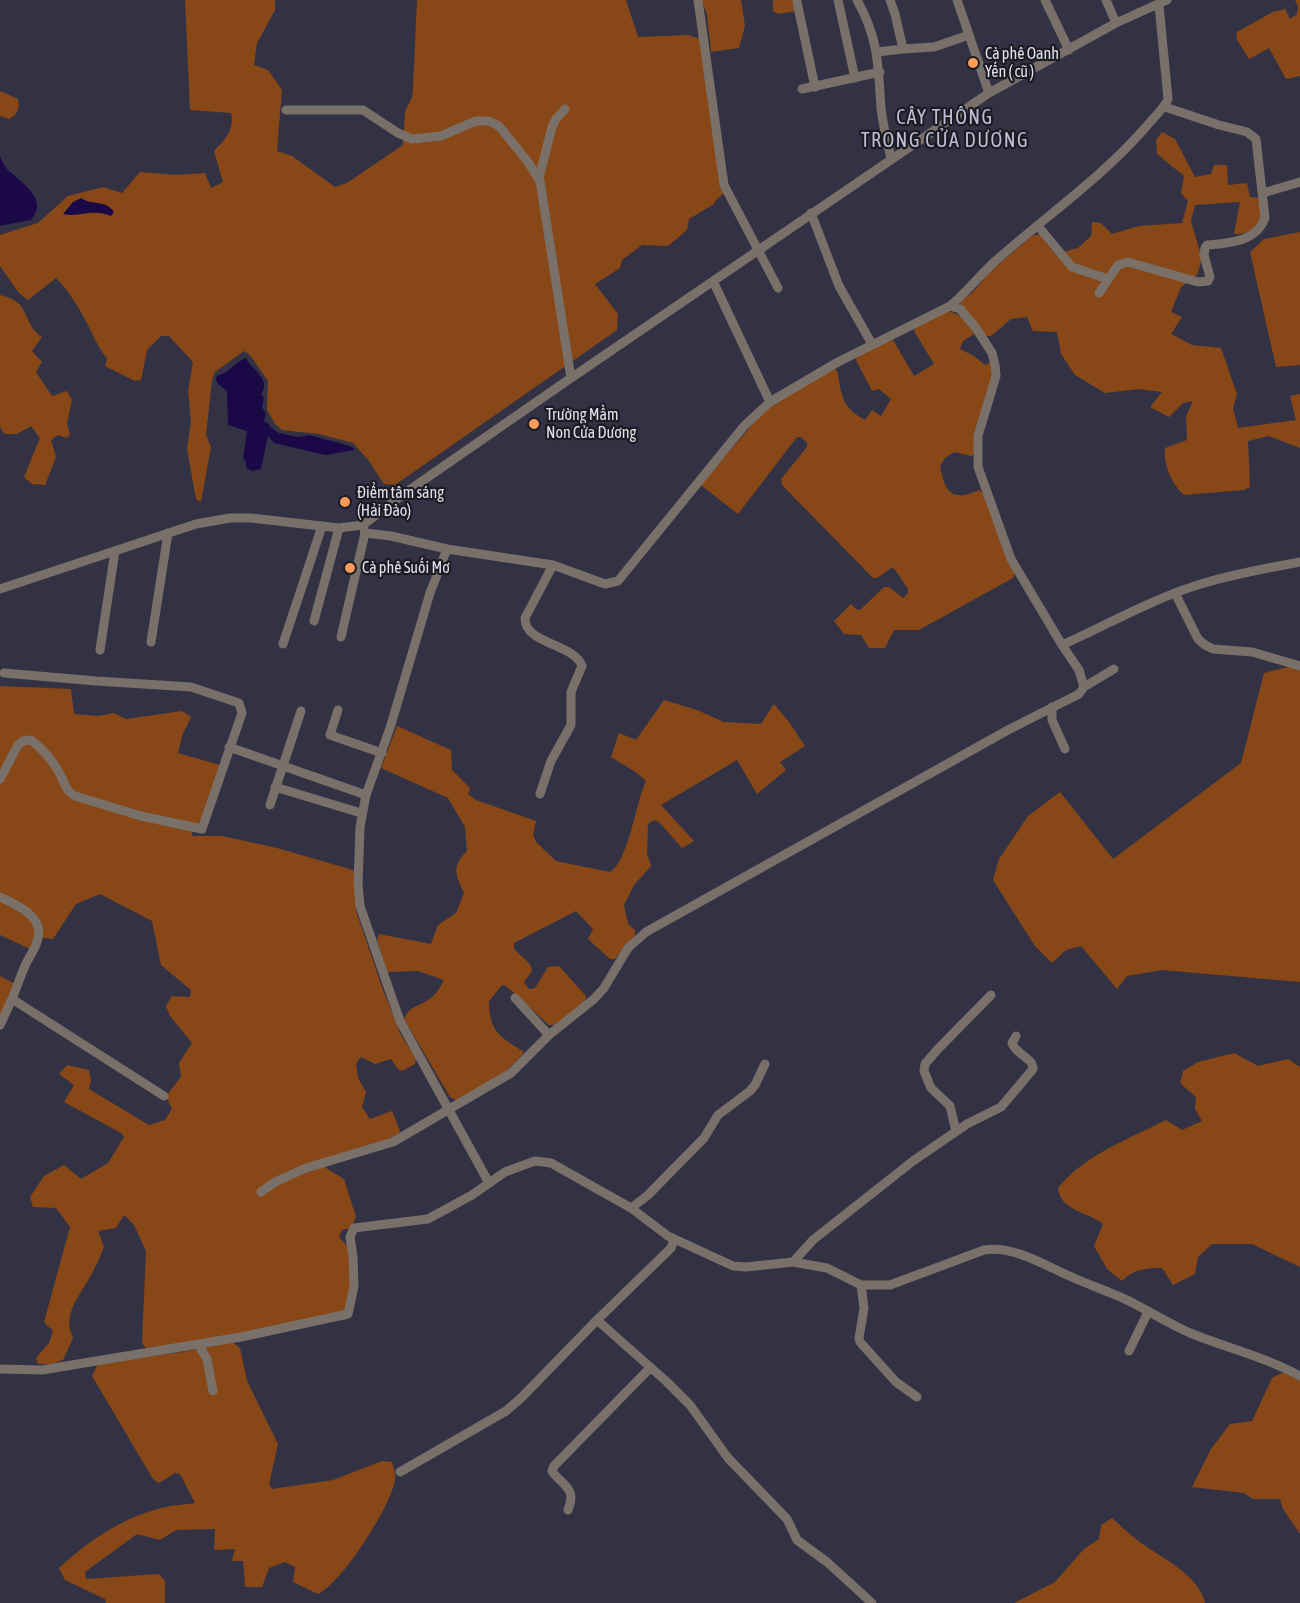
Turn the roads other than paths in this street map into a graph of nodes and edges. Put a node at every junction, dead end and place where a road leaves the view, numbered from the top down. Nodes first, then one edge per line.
1 (698, 0) edge
2 (838, 0) edge
3 (857, 0) edge
4 (890, 0) edge
5 (957, 0) edge
6 (1045, 0) edge
7 (1106, 0) edge
8 (797, 2) dead end
9 (1163, 2) edge
10 (1116, 23) junction
11 (969, 36) junction
12 (903, 49) junction
13 (1069, 50) junction
14 (877, 52) junction
15 (880, 72) junction
16 (855, 78) junction
17 (815, 87) junction
18 (802, 89) dead end
19 (989, 93) junction
20 (1165, 107) junction
21 (565, 109) dead end
22 (286, 110) dead end
23 (891, 158) junction
24 (538, 178) junction
25 (1300, 182) edge
26 (1263, 193) junction
27 (811, 213) junction
28 (1038, 226) junction
29 (758, 249) junction
30 (1108, 279) junction
31 (713, 281) junction
32 (778, 288) dead end
33 (1099, 293) dead end
34 (950, 306) junction
35 (872, 344) junction
36 (571, 378) junction
37 (770, 402) junction
38 (322, 526) junction
39 (339, 528) junction
40 (364, 529) junction
41 (168, 533) junction
42 (447, 549) junction
43 (115, 551) junction
44 (1300, 562) edge
45 (553, 565) junction
46 (0, 589) edge
47 (1175, 593) junction
48 (314, 621) dead end
49 (341, 637) dead end
50 (151, 642) dead end
51 (283, 644) dead end
52 (1062, 645) junction
53 (100, 650) dead end
54 (1300, 666) edge
55 (1114, 669) dead end
56 (4, 673) dead end
57 (1084, 687) junction
58 (1052, 707) junction
59 (338, 710) dead end
60 (301, 711) dead end
61 (229, 747) junction
62 (1065, 748) dead end
63 (382, 753) junction
64 (282, 766) junction
65 (0, 779) edge
66 (275, 787) junction
67 (540, 794) dead end
68 (366, 795) junction
69 (270, 805) dead end
70 (361, 813) junction
71 (0, 897) edge
72 (991, 995) dead end
73 (515, 998) dead end
74 (12, 999) junction
75 (0, 1025) edge
76 (549, 1035) junction
77 (1016, 1036) dead end
78 (765, 1064) dead end
79 (164, 1096) dead end
80 (449, 1109) junction
81 (956, 1131) junction
82 (489, 1183) junction
83 (261, 1192) dead end
84 (631, 1208) junction
85 (674, 1239) junction
86 (793, 1262) junction
87 (861, 1285) junction
88 (1148, 1312) junction
89 (597, 1320) junction
90 (198, 1344) junction
91 (1129, 1352) dead end
92 (650, 1368) junction
93 (0, 1369) edge
94 (1300, 1376) edge
95 (213, 1391) dead end
96 (917, 1397) dead end
97 (400, 1472) dead end
98 (568, 1510) dead end
99 (872, 1603) edge

1 - 29 street
2 - 16 street
3 - 14 street
4 - 12 street
5 - 11 street
6 - 13 street
7 - 10 street
8 - 17 street
9 - 10 street
9 - 20 street
10 - 13 street
11 - 12 street
11 - 19 street
12 - 14 street
13 - 19 street
14 - 15 street
15 - 16 street
15 - 23 street
16 - 17 street
17 - 18 street
19 - 23 street
20 - 26 street
20 - 28 street
21 - 24 street
22 - 24 street
23 - 27 street
24 - 36 street
25 - 26 street
26 - 30 street
27 - 29 street
27 - 35 street
28 - 30 street
28 - 34 street
29 - 31 street
29 - 32 street
30 - 33 street
31 - 36 street
31 - 37 street
34 - 35 street
34 - 52 street
35 - 37 street
36 - 40 street
37 - 45 street
38 - 39 street
38 - 41 street
38 - 51 street
39 - 40 street
39 - 48 street
40 - 42 street
40 - 49 street
41 - 43 street
41 - 50 street
42 - 45 street
42 - 63 street
43 - 46 street
43 - 53 street
44 - 47 street
45 - 67 street
47 - 52 street
47 - 54 street
52 - 57 street
55 - 57 street
56 - 61 street
57 - 58 street
58 - 62 street
58 - 76 street
59 - 63 street
60 - 64 street
61 - 64 street
61 - 65 street
63 - 68 street
64 - 66 street
64 - 68 street
66 - 69 street
66 - 70 street
68 - 70 street
70 - 80 street
71 - 74 street
72 - 81 street
73 - 76 street
74 - 75 street
74 - 79 street
76 - 80 street
77 - 81 street
78 - 84 street
80 - 82 street
80 - 83 street
81 - 86 street
82 - 84 street
82 - 90 street
84 - 85 street
85 - 86 street
85 - 89 street
86 - 87 street
87 - 88 street
87 - 96 street
88 - 91 street
88 - 94 street
89 - 92 street
89 - 97 street
90 - 93 street
90 - 95 street
92 - 98 street
92 - 99 street

